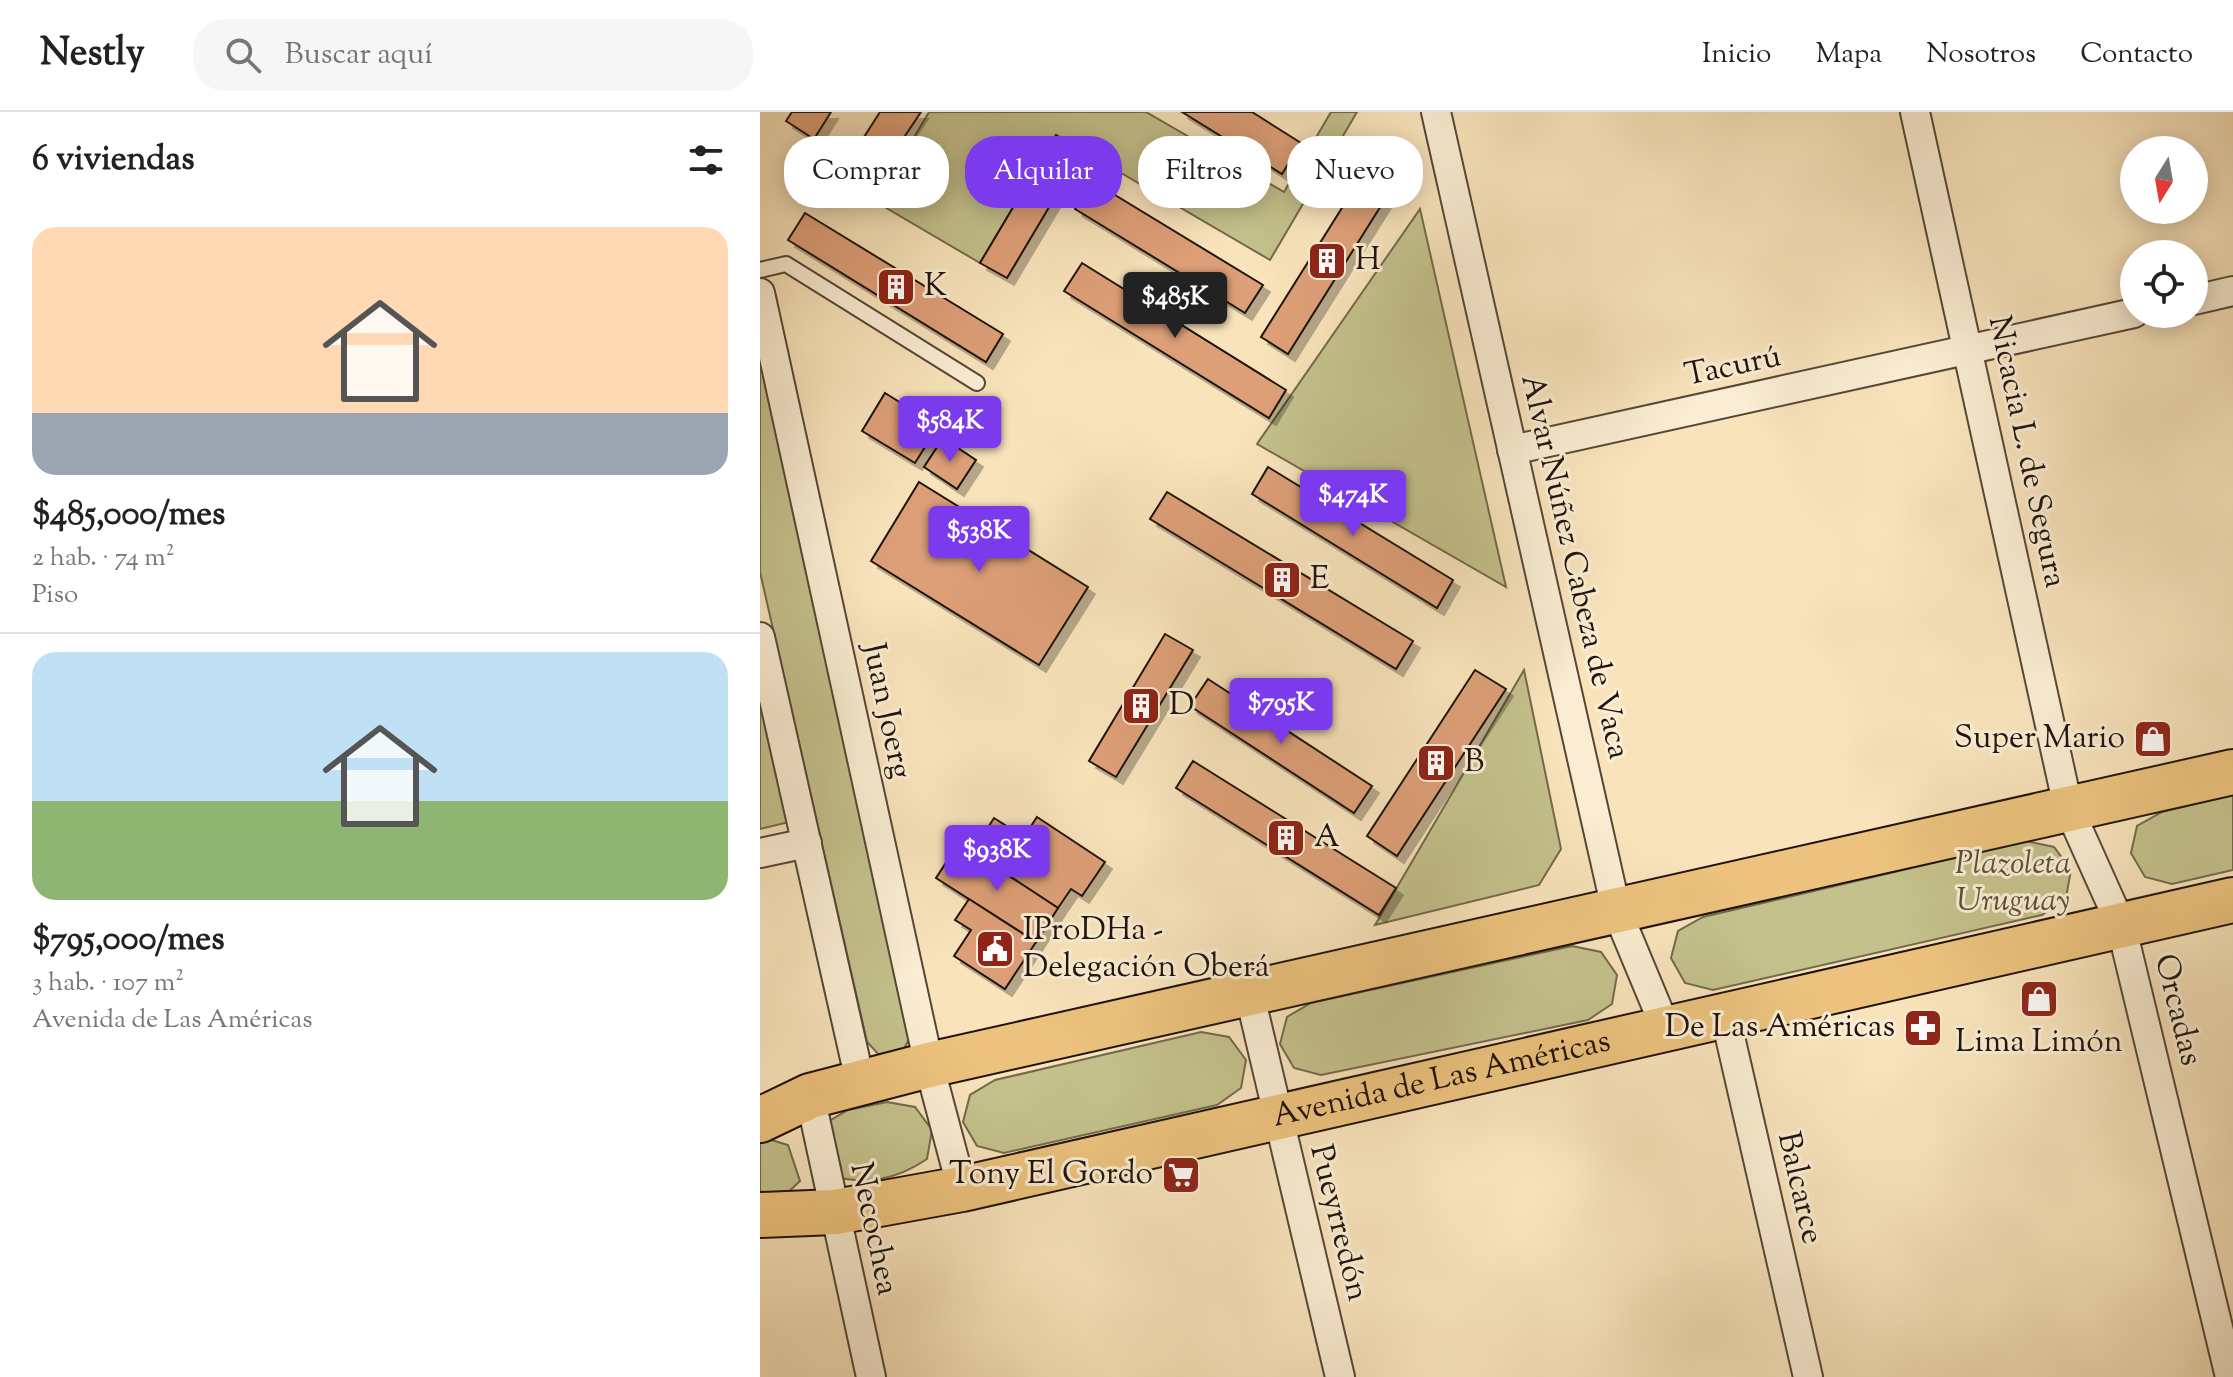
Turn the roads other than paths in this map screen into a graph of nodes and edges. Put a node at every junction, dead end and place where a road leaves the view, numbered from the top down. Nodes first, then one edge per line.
1 (1436, 112) edge
2 (1915, 112) edge
3 (760, 270) edge
4 (2233, 291) edge
5 (760, 293) edge
6 (2208, 297) edge
7 (2120, 316) edge
8 (1969, 350) junction
9 (977, 383) dead end
10 (1512, 450) junction
11 (760, 637) edge
12 (2233, 772) edge
13 (2068, 807) junction
14 (807, 843) junction
15 (760, 853) edge
16 (2233, 900) edge
17 (1616, 909) junction
18 (2121, 925) junction
19 (1249, 992) junction
20 (1725, 1015) junction
21 (1666, 1029) junction
22 (929, 1065) junction
23 (860, 1081) junction
24 (810, 1096) junction
25 (760, 1103) edge
26 (1277, 1116) junction
27 (760, 1120) edge
28 (962, 1189) junction
29 (798, 1214) edge
30 (760, 1232) edge
31 (2228, 1375) edge
32 (871, 1377) edge
33 (1340, 1377) edge
34 (1808, 1377) edge

1 - 10 street, Alvar Núñez Cabeza de Vaca
2 - 8 street, Nicacia L. de Segura
3 - 9 lane
4 - 6 street
5 - 22 street, Juan Joerg
7 - 8 street, Tacurú
8 - 10 street, Tacurú
8 - 13 street, Nicacia L. de Segura
10 - 17 street, Alvar Núñez Cabeza de Vaca
11 - 14 street
12 - 13 main road
13 - 17 main road
13 - 18 street, Orcadas
14 - 15 street
14 - 23 street
16 - 18 main road, Avenida de Las Américas
17 - 19 main road
17 - 21 street, Alvar Núñez Cabeza de Vaca
18 - 20 main road, Avenida de Las Américas
18 - 31 street, Orcadas
19 - 22 main road
19 - 26 street, Pueyrredón
20 - 21 main road, Avenida de Las Américas
20 - 34 street, Balcarce
21 - 26 main road, Avenida de Las Américas
22 - 23 main road
22 - 28 street, Juan Joerg
23 - 24 main road
24 - 25 street
24 - 27 main road
24 - 29 street, Necochea
26 - 28 main road, Avenida de Las Américas
26 - 33 street, Pueyrredón
28 - 29 main road, Avenida de Las Américas
29 - 30 street
29 - 32 street, Necochea

